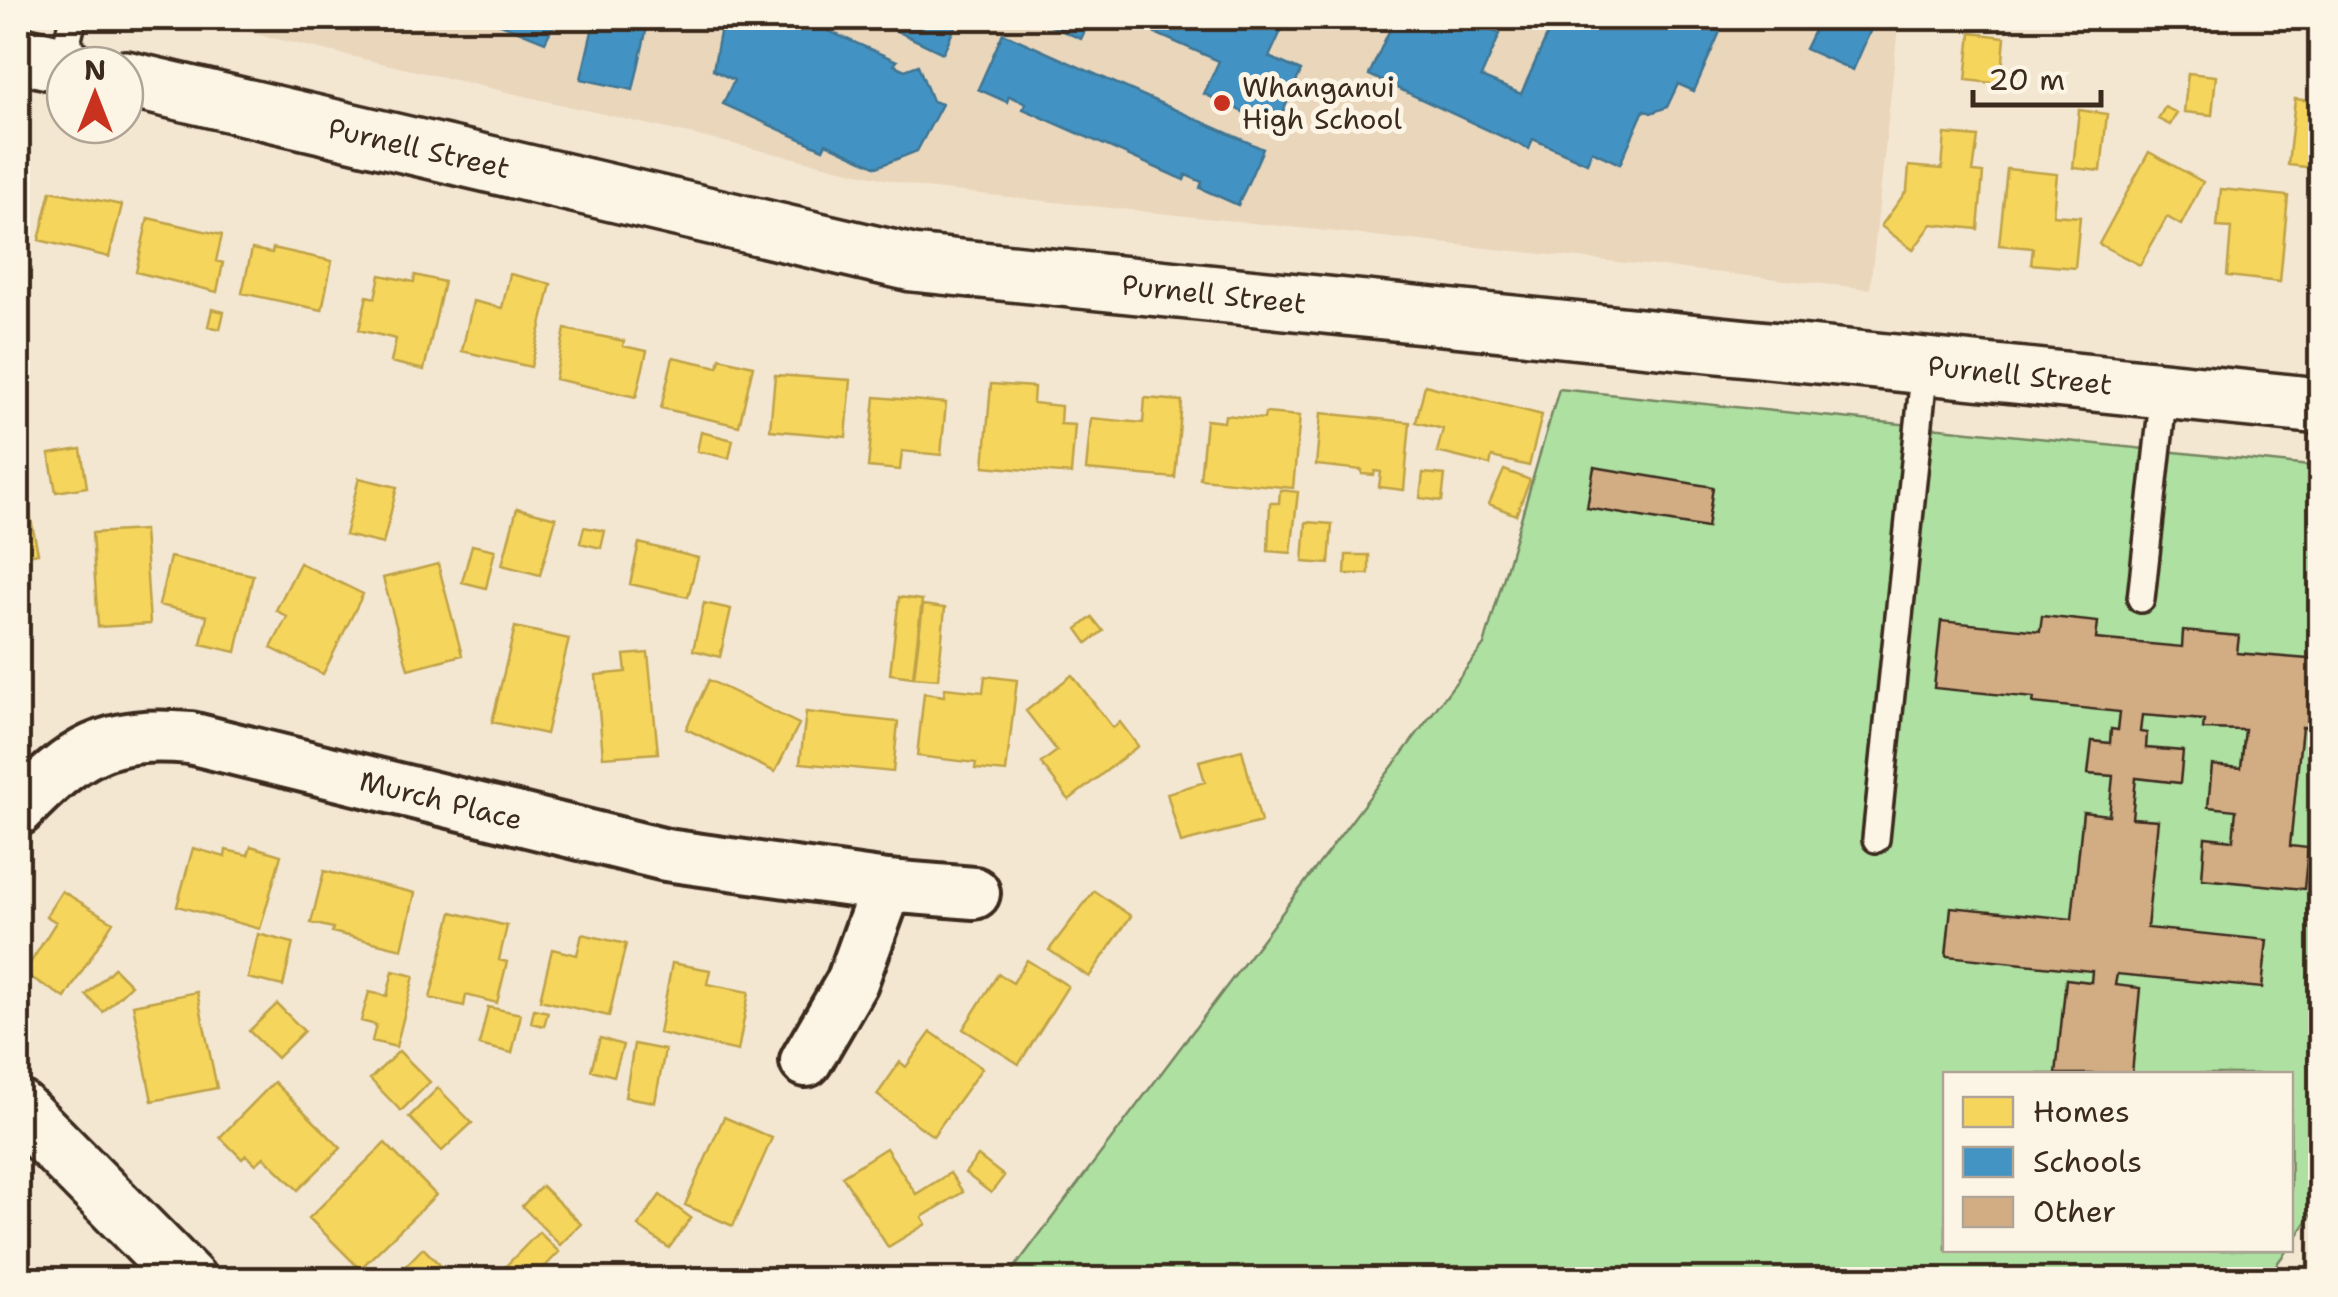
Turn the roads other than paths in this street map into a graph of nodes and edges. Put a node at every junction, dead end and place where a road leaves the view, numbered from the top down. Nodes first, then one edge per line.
1 (145, 84) edge
2 (1925, 365) junction
3 (2164, 391) junction
4 (2320, 406) edge
5 (2142, 599) dead end
6 (18, 810) edge
7 (1876, 839) dead end
8 (887, 886) junction
9 (974, 893) dead end
10 (806, 1061) dead end
11 (18, 1108) edge
12 (188, 1280) edge

1 - 2 main road, Purnell Street
2 - 3 main road, Purnell Street
2 - 7 lane
3 - 4 main road, Purnell Street
3 - 5 lane
6 - 8 street, Murch Place
8 - 9 street, Murch Place
8 - 10 street
11 - 12 main road

